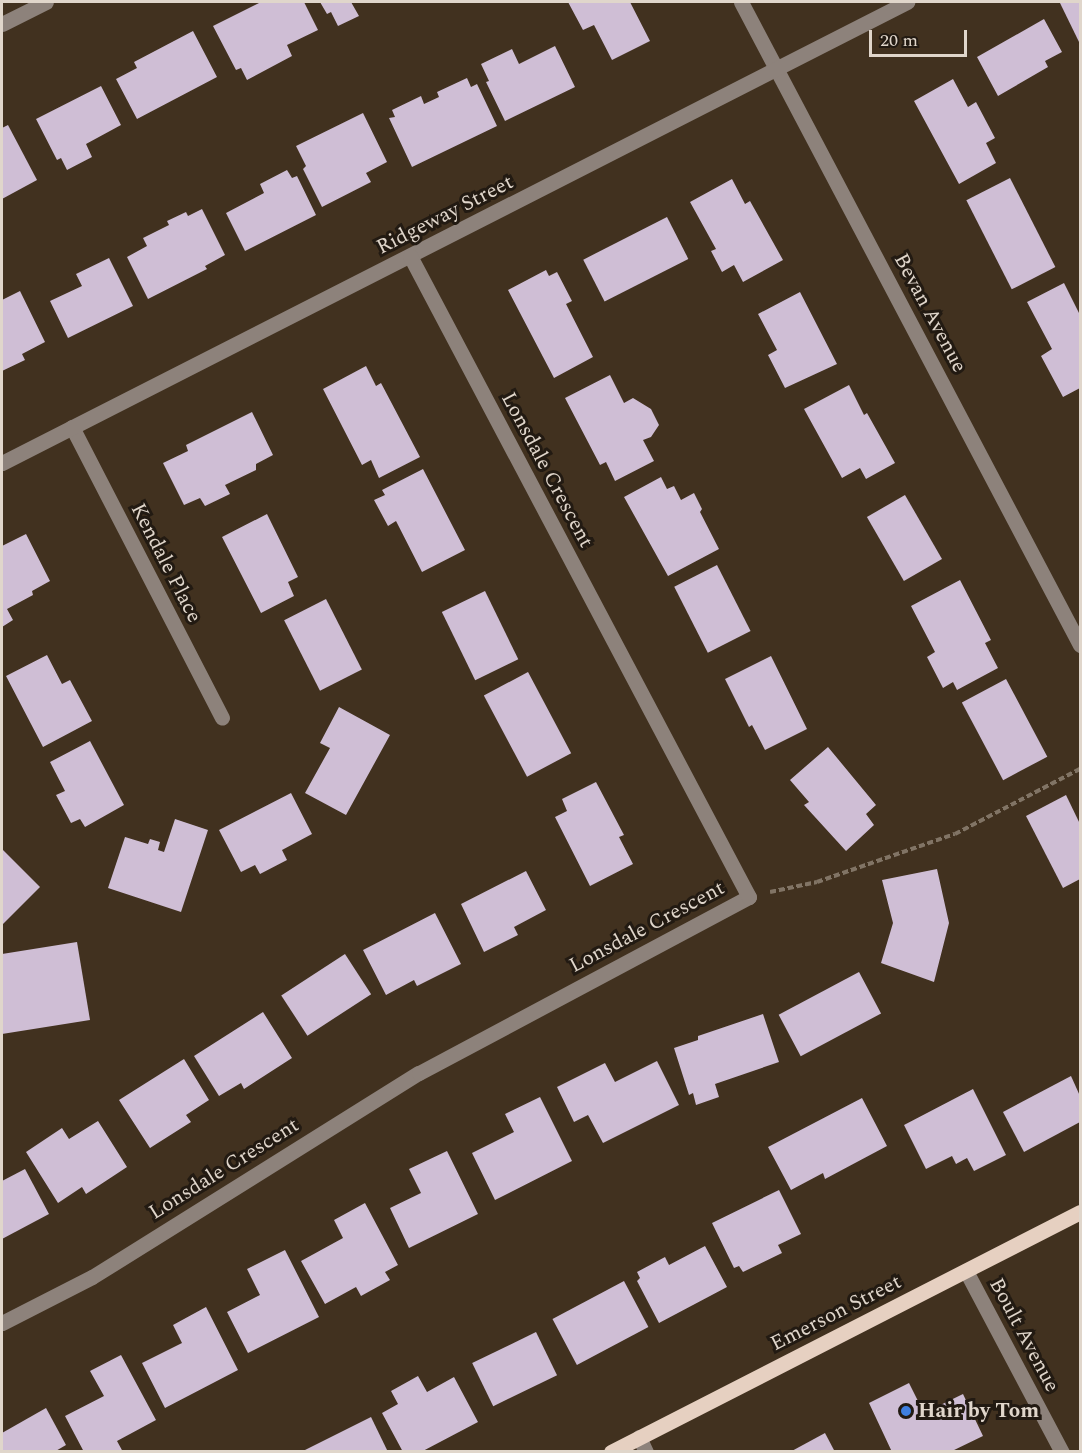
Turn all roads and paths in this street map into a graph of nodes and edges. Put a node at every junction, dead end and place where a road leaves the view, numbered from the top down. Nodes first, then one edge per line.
1 (46, 2) edge
2 (741, 2) edge
3 (908, 2) edge
4 (2, 24) edge
5 (778, 68) junction
6 (410, 256) junction
7 (72, 427) junction
8 (2, 463) edge
9 (1080, 645) edge
10 (222, 718) dead end
11 (1080, 769) edge
12 (749, 897) junction
13 (1080, 1212) edge
14 (966, 1270) junction
15 (2, 1323) edge
16 (639, 1437) junction
17 (611, 1452) edge
18 (646, 1452) edge
19 (1062, 1452) edge

1 - 4 street
2 - 5 street, Bevan Avenue
3 - 5 street, Ridgeway Street
5 - 6 street, Ridgeway Street
5 - 9 street, Bevan Avenue
6 - 7 street, Ridgeway Street
6 - 12 street, Lonsdale Crescent
7 - 8 street, Ridgeway Street
7 - 10 street, Kendale Place
11 - 12 path
12 - 15 street, Lonsdale Crescent
13 - 14 main road, Emerson Street
14 - 16 main road, Emerson Street
14 - 19 street, Boult Avenue
16 - 17 main road, Emerson Street
16 - 18 street

